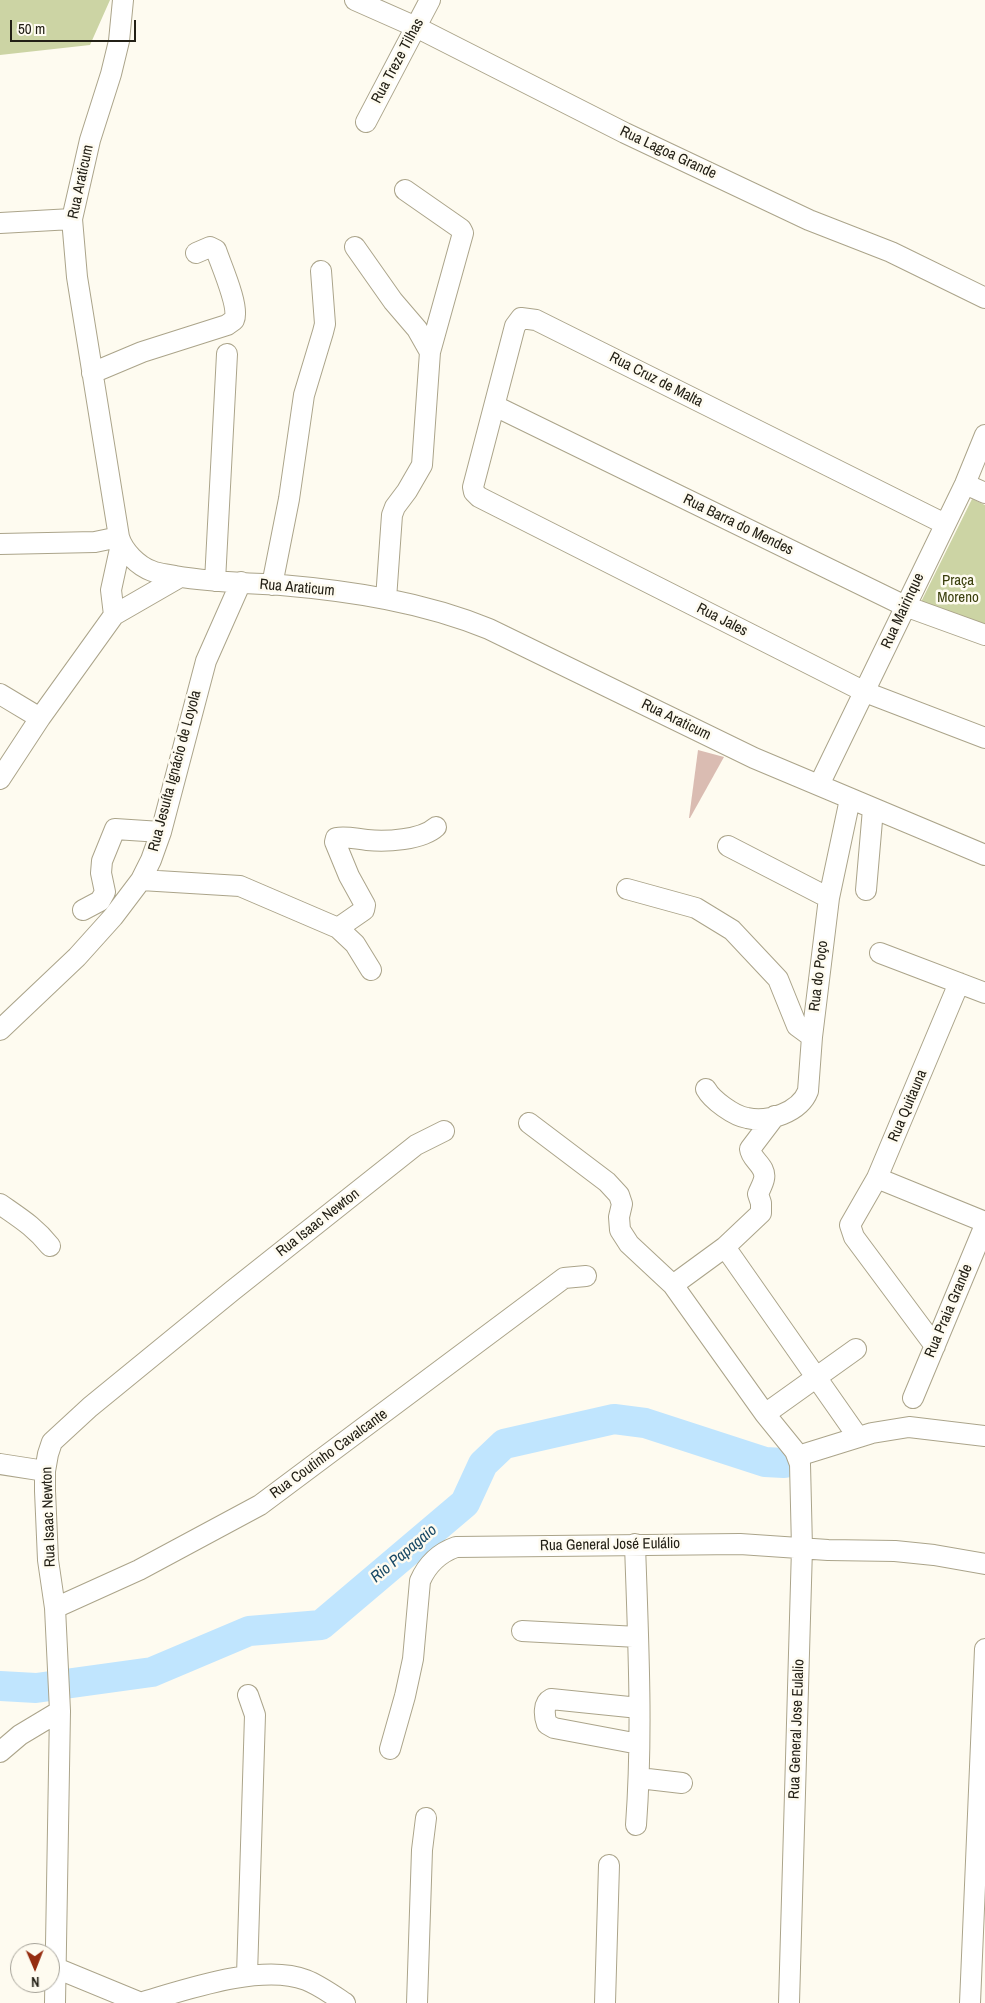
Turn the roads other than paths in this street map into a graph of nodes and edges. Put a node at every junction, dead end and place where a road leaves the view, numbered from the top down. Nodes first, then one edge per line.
1 (123, 0) edge
2 (355, 0) edge
3 (430, 0) edge
4 (416, 27) junction
5 (366, 122) dead end
6 (405, 190) dead end
7 (72, 219) junction
8 (0, 223) edge
9 (355, 246) dead end
10 (196, 253) dead end
11 (321, 271) dead end
12 (985, 298) edge
13 (430, 352) junction
14 (227, 354) dead end
15 (92, 373) junction
16 (495, 406) junction
17 (985, 436) edge
18 (474, 484) joint
19 (964, 484) junction
20 (985, 493) edge
21 (945, 524) junction
22 (120, 540) junction
23 (0, 544) edge
24 (180, 576) junction
25 (215, 581) junction
26 (241, 582) junction
27 (272, 585) junction
28 (386, 599) junction
29 (905, 606) junction
30 (114, 615) junction
31 (985, 635) edge
32 (865, 692) junction
33 (0, 694) edge
34 (40, 718) junction
35 (985, 738) edge
36 (0, 779) edge
37 (820, 785) junction
38 (850, 799) junction
39 (873, 808) junction
40 (436, 827) dead end
41 (161, 832) junction
42 (728, 846) dead end
43 (985, 854) edge
44 (141, 880) junction
45 (627, 889) dead end
46 (866, 890) dead end
47 (829, 898) junction
48 (83, 910) dead end
49 (338, 928) junction
50 (880, 953) dead end
51 (371, 970) dead end
52 (959, 983) junction
53 (985, 992) edge
54 (0, 1030) edge
55 (812, 1036) junction
56 (706, 1089) dead end
57 (775, 1116) junction
58 (529, 1124) dead end
59 (444, 1131) dead end
60 (877, 1178) junction
61 (0, 1204) edge
62 (985, 1224) edge
63 (50, 1246) dead end
64 (725, 1247) junction
65 (586, 1276) dead end
66 (673, 1285) junction
67 (935, 1346) junction
68 (856, 1349) dead end
69 (816, 1377) junction
70 (913, 1398) dead end
71 (765, 1414) junction
72 (985, 1436) edge
73 (858, 1437) junction
74 (798, 1456) junction
75 (0, 1464) edge
76 (45, 1471) junction
77 (634, 1544) junction
78 (802, 1548) junction
79 (985, 1564) edge
80 (55, 1608) junction
81 (522, 1631) dead end
82 (638, 1637) junction
83 (985, 1649) edge
84 (248, 1695) dead end
85 (60, 1706) junction
86 (640, 1708) junction
87 (639, 1744) junction
88 (390, 1749) dead end
89 (0, 1752) edge
90 (639, 1778) junction
91 (682, 1783) dead end
92 (426, 1818) dead end
93 (636, 1825) dead end
94 (609, 1865) dead end
95 (56, 1943) edge
96 (60, 1970) edge
97 (247, 1975) junction
98 (141, 2003) edge
99 (345, 2003) edge
100 (417, 2003) edge
101 (605, 2003) edge
102 (789, 2003) edge
103 (970, 2003) edge

1 - 7 street, Rua Araticum
2 - 4 street, Rua Lagoa Grande
3 - 4 street, Rua Treze Tilhas
4 - 5 street, Rua Treze Tilhas
4 - 12 street, Rua Lagoa Grande
6 - 13 street
7 - 8 street
7 - 15 street, Rua Araticum
9 - 13 street
10 - 15 street
11 - 27 street
13 - 28 street
14 - 25 street
15 - 22 street, Rua Araticum
16 - 18 street, Rua Cruz de Malta
16 - 21 street, Rua Cruz de Malta
16 - 29 street, Rua Barra do Mendes
17 - 19 street, Rua Mairinque
18 - 32 street, Rua Jales
19 - 20 street
19 - 21 street, Rua Mairinque
21 - 29 street, Rua Mairinque
22 - 23 street
22 - 24 street, Rua Araticum
22 - 30 street
24 - 25 street, Rua Araticum
24 - 30 street
25 - 26 street, Rua Araticum
26 - 27 street, Rua Araticum
26 - 41 street, Rua Jesuíta Ignácio de Loyola
27 - 28 street, Rua Araticum
28 - 37 street, Rua Araticum
29 - 31 street, Rua Barra do Mendes
29 - 32 street, Rua Mairinque
30 - 34 street
32 - 35 street, Rua Jales
32 - 37 street, Rua Mairinque
33 - 34 street
34 - 36 street
37 - 38 street, Rua Araticum
38 - 39 street, Rua Araticum
38 - 47 street, Rua do Poço
39 - 43 street, Rua Araticum
39 - 46 street
40 - 49 street
41 - 44 street, Rua Jesuíta Ignácio de Loyola
41 - 48 street
42 - 47 street
44 - 49 street
44 - 54 street, Rua Jesuíta Ignácio de Loyola
45 - 55 street
47 - 55 street, Rua do Poço
49 - 51 street
50 - 52 street
52 - 53 street
52 - 60 street, Rua Quitauna
55 - 57 street, Rua do Poço
56 - 57 street, Rua do Poço
57 - 64 street
58 - 66 street
59 - 76 street, Rua Isaac Newton
60 - 62 street
60 - 67 street, Rua Quitauna
61 - 63 street
62 - 67 street, Rua Praia Grande
64 - 66 street
64 - 69 street
65 - 80 street, Rua Coutinho Cavalcante
66 - 71 street
67 - 70 street, Rua Praia Grande
68 - 69 street
69 - 71 street
69 - 73 street
71 - 74 street
72 - 73 street
73 - 74 street
74 - 78 street, Rua General Jose Eulalio
75 - 76 street
76 - 80 street, Rua Isaac Newton
77 - 78 street, Rua General José Eulálio
77 - 82 street
77 - 88 street, Rua General José Eulálio
78 - 79 street, Rua General José Eulálio
78 - 102 street, Rua General Jose Eulalio
80 - 85 street, Rua Isaac Newton
81 - 82 street
82 - 86 street
83 - 103 street
84 - 97 street
85 - 89 street
85 - 95 street, Rua Isaac Newton
86 - 87 street
86 - 87 street
87 - 90 street
90 - 91 street
90 - 93 street
92 - 100 street
94 - 101 street
96 - 98 street
97 - 98 street
97 - 99 street

